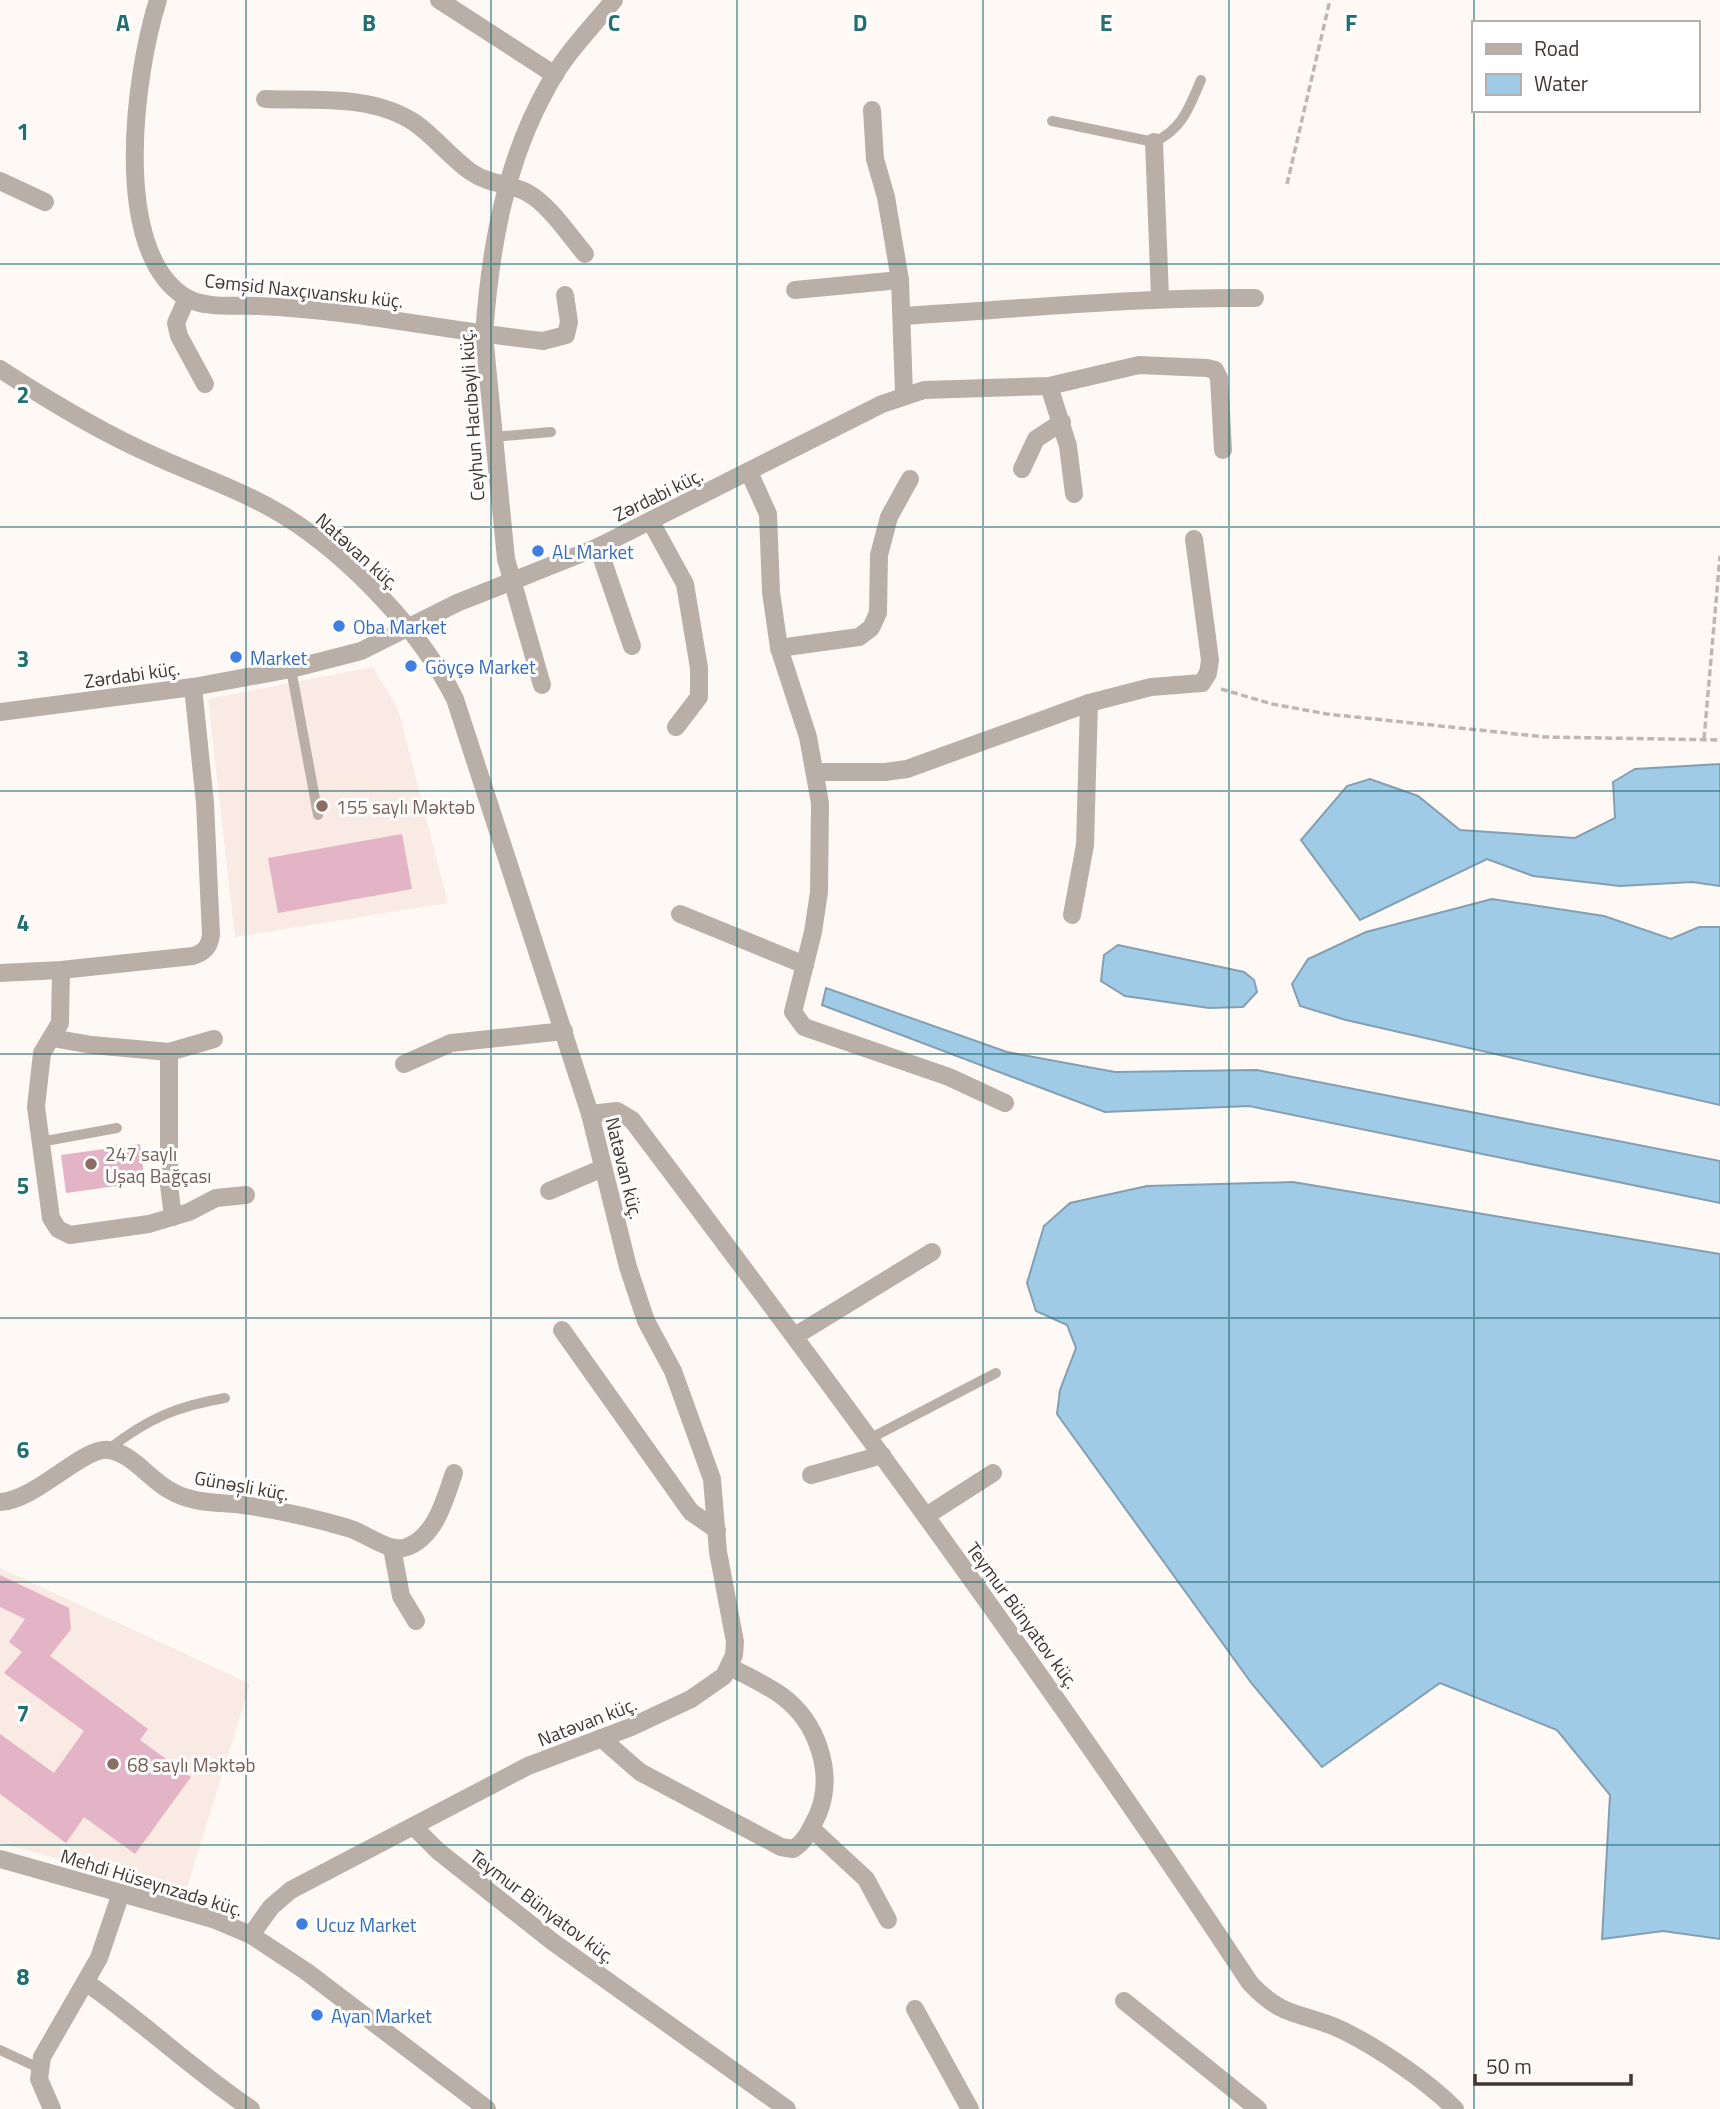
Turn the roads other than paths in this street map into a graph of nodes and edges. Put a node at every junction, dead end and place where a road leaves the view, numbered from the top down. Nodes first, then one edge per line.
1 (158, 0) edge
2 (614, 0) edge
3 (447, 2) edge
4 (555, 75) junction
5 (1201, 80) dead end
6 (265, 99) dead end
7 (872, 110) dead end
8 (1052, 121) dead end
9 (1154, 142) junction
10 (0, 181) edge
11 (506, 188) junction
12 (44, 202) dead end
13 (584, 254) dead end
14 (900, 280) junction
15 (795, 290) dead end
16 (565, 295) dead end
17 (1160, 297) junction
18 (187, 298) junction
19 (1255, 298) dead end
20 (903, 316) junction
21 (484, 335) junction
22 (0, 369) edge
23 (205, 384) dead end
24 (1049, 386) junction
25 (904, 394) junction
26 (1062, 422) junction
27 (551, 432) dead end
28 (493, 437) junction
29 (1223, 450) dead end
30 (1022, 469) dead end
31 (749, 472) junction
32 (910, 479) dead end
33 (1074, 494) dead end
34 (651, 522) junction
35 (1194, 539) dead end
36 (598, 547) junction
37 (510, 584) junction
38 (410, 629) junction
39 (632, 646) dead end
40 (779, 648) junction
41 (291, 669) junction
42 (542, 685) dead end
43 (193, 687) junction
44 (1090, 704) junction
45 (0, 712) edge
46 (676, 727) dead end
47 (817, 772) junction
48 (318, 815) dead end
49 (680, 914) dead end
50 (1072, 915) dead end
51 (806, 965) junction
52 (61, 970) junction
53 (0, 973) edge
54 (564, 1031) junction
55 (52, 1038) junction
56 (214, 1039) dead end
57 (169, 1052) junction
58 (404, 1065) dead end
59 (1006, 1103) dead end
60 (590, 1114) junction
61 (117, 1128) dead end
62 (40, 1142) junction
63 (603, 1168) junction
64 (549, 1191) dead end
65 (246, 1195) dead end
66 (173, 1217) junction
67 (932, 1252) dead end
68 (562, 1330) dead end
69 (795, 1336) junction
70 (996, 1373) dead end
71 (225, 1398) dead end
72 (871, 1438) junction
73 (108, 1450) junction
74 (882, 1455) junction
75 (454, 1473) dead end
76 (993, 1473) dead end
77 (811, 1475) dead end
78 (0, 1502) edge
79 (926, 1516) junction
80 (717, 1530) junction
81 (392, 1548) junction
82 (416, 1621) dead end
83 (730, 1667) junction
84 (601, 1738) junction
85 (415, 1828) junction
86 (811, 1828) junction
87 (0, 1858) edge
88 (121, 1894) junction
89 (888, 1920) dead end
90 (251, 1935) junction
91 (87, 1983) junction
92 (1124, 2001) dead end
93 (915, 2009) dead end
94 (0, 2050) edge
95 (39, 2068) junction
96 (52, 2109) edge
97 (251, 2109) edge
98 (487, 2109) edge
99 (787, 2109) edge
100 (970, 2109) edge
101 (1258, 2109) edge
102 (1455, 2109) edge

1 - 18 street, Cəmşid Naxçıvansku küç.
2 - 4 street, Ceyhun Hacıbəyli küç.
3 - 4 street
4 - 11 street, Ceyhun Hacıbəyli küç.
5 - 9 lane
6 - 11 street
7 - 14 street
8 - 9 lane
9 - 17 street
10 - 12 street
11 - 13 street
11 - 21 street, Ceyhun Hacıbəyli küç.
14 - 15 street
14 - 20 street
16 - 21 street, Cəmşid Naxçıvansku küç.
17 - 19 street
17 - 20 street
18 - 21 street, Cəmşid Naxçıvansku küç.
18 - 23 street
20 - 25 street
21 - 28 street, Ceyhun Hacıbəyli küç.
22 - 38 street, Natəvan küç.
24 - 25 street, Zərdabi küç.
24 - 26 street
24 - 29 street, Zərdabi küç.
25 - 31 street, Zərdabi küç.
26 - 30 street
26 - 33 street
27 - 28 lane
28 - 37 street, Ceyhun Hacıbəyli küç.
31 - 34 street, Zərdabi küç.
31 - 40 street
32 - 40 street
34 - 36 street, Zərdabi küç.
34 - 46 street
35 - 44 street
36 - 37 street, Zərdabi küç.
36 - 39 street
37 - 38 street, Zərdabi küç.
37 - 42 street, Ceyhun Hacıbəyli küç.
38 - 41 street, Zərdabi küç.
38 - 54 street, Natəvan küç.
40 - 47 street
41 - 43 street, Zərdabi küç.
41 - 48 lane
43 - 45 street, Zərdabi küç.
43 - 52 street
44 - 47 street
44 - 50 street
47 - 51 street
49 - 51 street
51 - 59 street
52 - 53 street
52 - 55 street
54 - 58 street
54 - 60 street, Natəvan küç.
55 - 57 street
55 - 62 street
56 - 57 street
57 - 66 street
60 - 63 street, Natəvan küç.
60 - 69 street, Teymur Bünyatov küç.
61 - 62 lane
62 - 66 street
63 - 64 street
63 - 80 street, Natəvan küç.
65 - 66 street
67 - 69 street
68 - 80 street
69 - 72 street, Teymur Bünyatov küç.
70 - 72 lane
71 - 73 lane
72 - 74 street, Teymur Bünyatov küç.
73 - 78 street
73 - 81 street, Günəşli küç.
74 - 77 street
74 - 79 street, Teymur Bünyatov küç.
75 - 81 street
76 - 79 street
79 - 102 street, Teymur Bünyatov küç.
80 - 83 street, Natəvan küç.
81 - 82 street
83 - 84 street, Natəvan küç.
83 - 86 street
84 - 85 street, Natəvan küç.
84 - 86 street
85 - 90 street, Natəvan küç.
85 - 99 street, Teymur Bünyatov küç.
86 - 89 street
87 - 88 street, Mehdi Hüseynzadə küç.
88 - 90 street, Mehdi Hüseynzadə küç.
88 - 91 street
90 - 98 street, Mehdi Hüseynzadə küç.
91 - 95 street
91 - 97 street
92 - 101 street
93 - 100 street
94 - 95 lane
95 - 96 street

